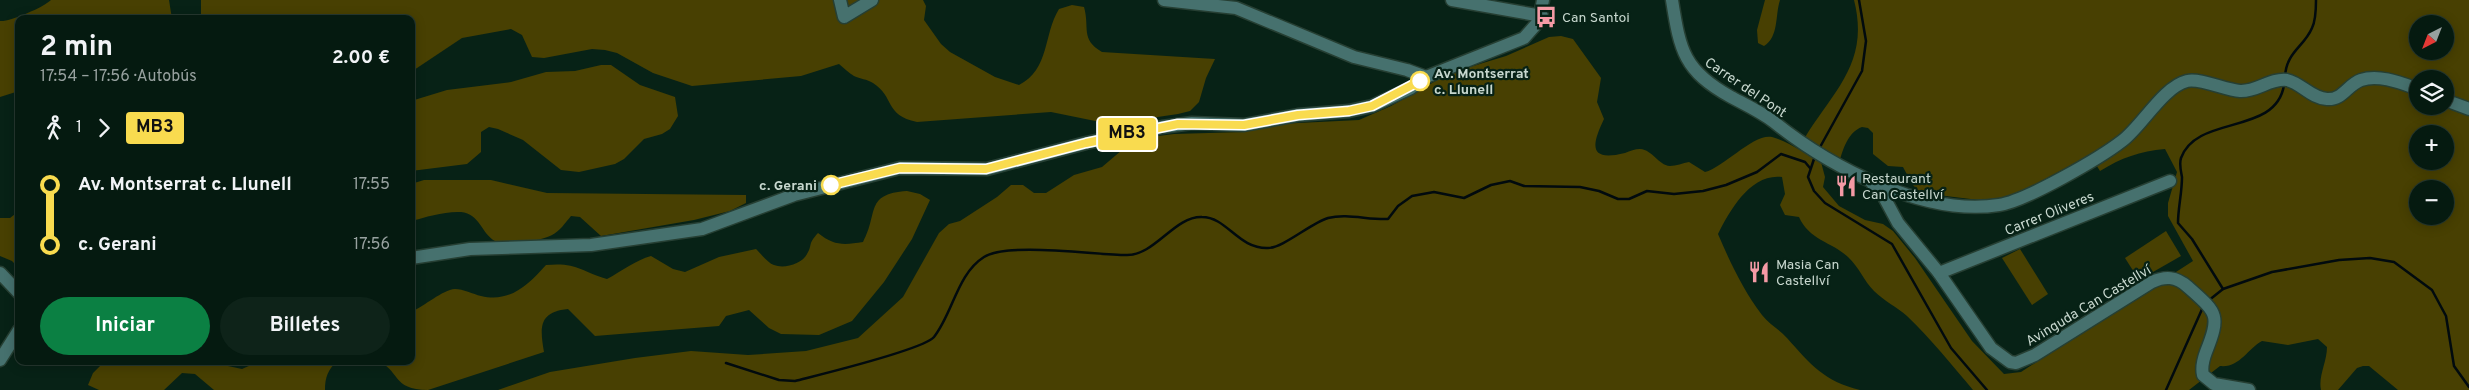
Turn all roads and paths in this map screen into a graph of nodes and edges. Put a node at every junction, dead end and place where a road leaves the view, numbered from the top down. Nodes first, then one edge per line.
1 (840, 0) edge
2 (872, 0) edge
3 (1164, 0) edge
4 (1452, 0) edge
5 (1543, 0) edge
6 (1672, 0) edge
7 (1180, 1) edge
8 (1542, 16) junction
9 (1426, 77) junction
10 (2409, 87) edge
11 (2454, 103) edge
12 (2469, 109) edge
13 (1868, 180) junction
14 (2170, 181) dead end
15 (1896, 191) junction
16 (1890, 209) junction
17 (415, 257) edge
18 (0, 273) edge
19 (1939, 273) junction
20 (15, 289) edge
21 (15, 336) edge
22 (0, 360) edge
23 (2249, 390) edge

1 - 2 street
3 - 7 street
4 - 8 street
5 - 8 street
6 - 13 street, Carrer del Pont
7 - 9 street
8 - 9 street
9 - 17 street
10 - 15 street, Carrer del Pont
11 - 12 street
13 - 15 street, Carrer del Pont
13 - 16 street, Avinguda Can Castellví
14 - 19 street, Carrer Oliveres
15 - 16 street
16 - 19 street, Avinguda Can Castellví
18 - 20 street
19 - 23 street, Avinguda Can Castellví
21 - 22 street

